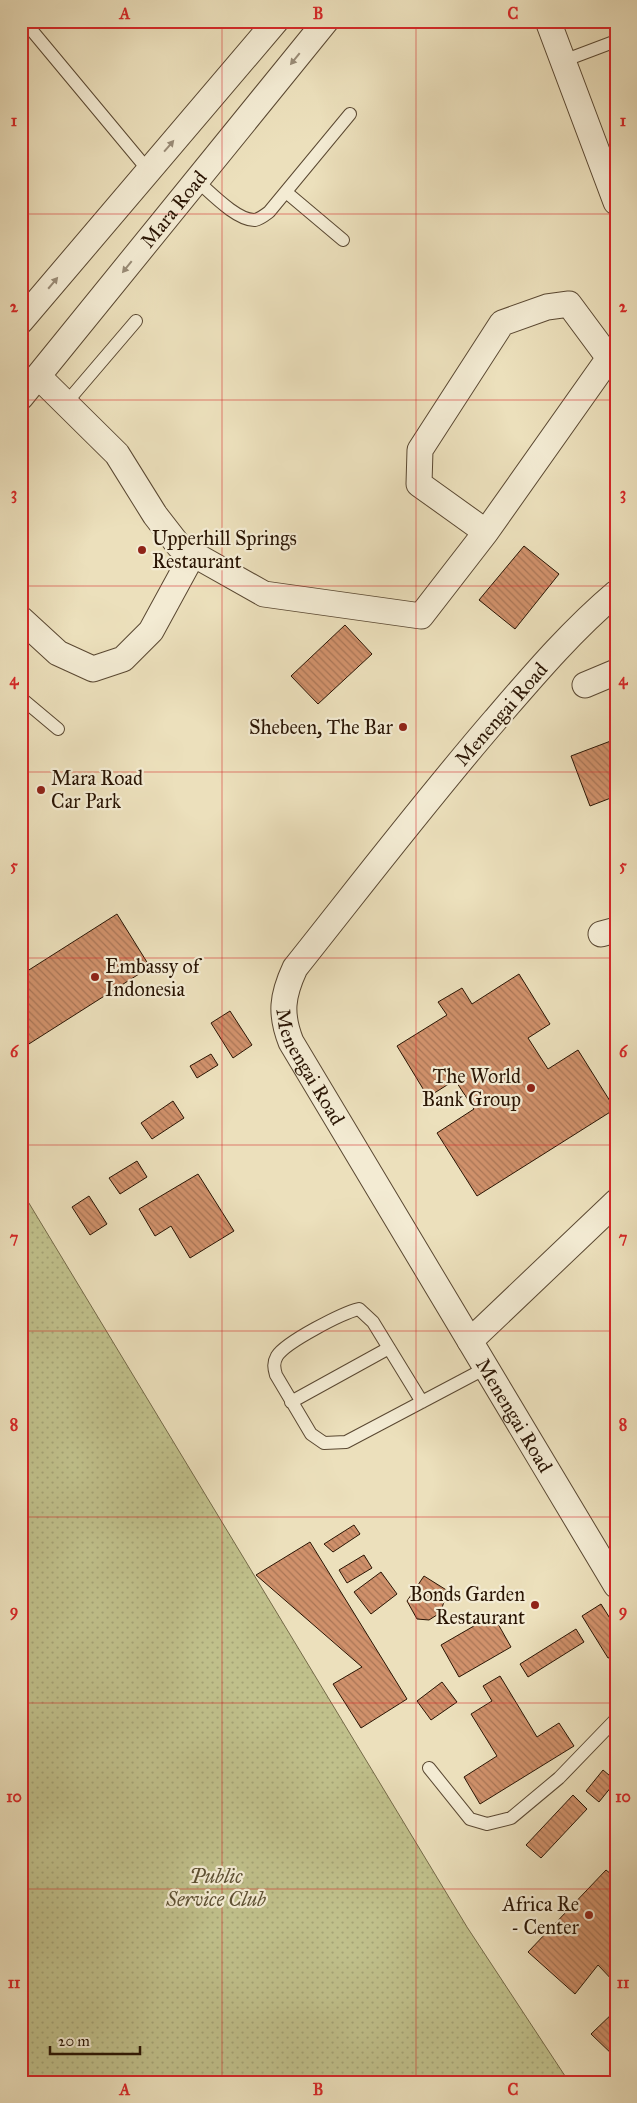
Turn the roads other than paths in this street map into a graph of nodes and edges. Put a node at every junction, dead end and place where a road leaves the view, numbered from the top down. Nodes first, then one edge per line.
1 (24, 21) edge
2 (276, 21) edge
3 (326, 21) edge
4 (548, 21) edge
5 (616, 41) edge
6 (562, 61) junction
7 (350, 114) dead end
8 (148, 170) junction
9 (196, 180) junction
10 (286, 192) junction
11 (616, 202) edge
12 (343, 240) dead end
13 (21, 320) edge
14 (136, 321) dead end
15 (39, 377) junction
16 (21, 397) edge
17 (66, 403) junction
18 (486, 532) junction
19 (193, 554) junction
20 (616, 593) edge
21 (21, 619) edge
22 (616, 672) edge
23 (585, 685) dead end
24 (21, 698) edge
25 (58, 729) dead end
26 (616, 1202) edge
27 (470, 1341) junction
28 (389, 1348) junction
29 (486, 1368) junction
30 (291, 1402) junction
31 (422, 1402) junction
32 (616, 1585) edge
33 (616, 1719) edge
34 (429, 1768) dead end

1 - 8 lane
8 -> 2 street
3 -> 9 street, Mara Road
4 - 6 street
5 - 6 lane
6 - 11 street
7 - 10 lane
13 -> 8 street
9 - 10 lane
9 -> 15 street, Mara Road
10 - 12 lane
14 - 17 lane
15 - 16 street, Mara Road
15 - 17 street
17 - 19 street
18 - 18 street
18 - 19 street
19 - 21 street
20 - 27 street, Menengai Road
22 - 23 street
24 - 25 lane
26 - 27 street
27 - 29 street, Menengai Road
28 - 30 lane
28 - 30 lane
28 - 31 lane
29 - 31 lane
29 - 32 street, Menengai Road
30 - 31 lane
33 - 34 lane

